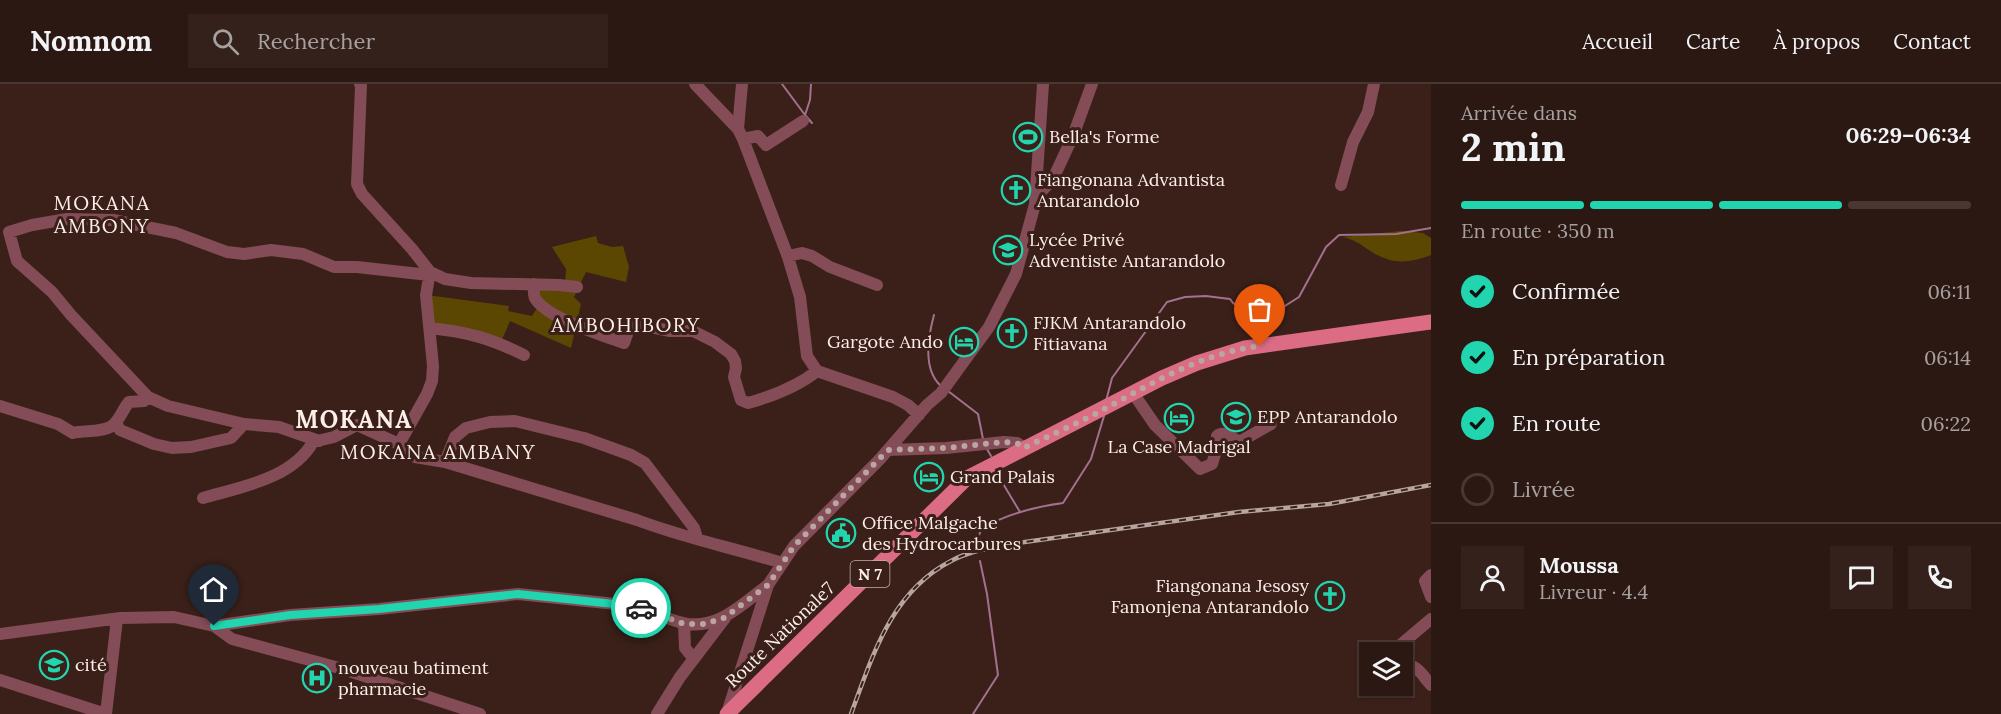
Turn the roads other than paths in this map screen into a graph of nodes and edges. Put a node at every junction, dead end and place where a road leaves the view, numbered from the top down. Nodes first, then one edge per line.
1 (360, 84) edge
2 (695, 84) edge
3 (742, 84) edge
4 (1043, 84) edge
5 (1092, 84) edge
6 (1374, 84) edge
7 (803, 121) dead end
8 (741, 134) junction
9 (1341, 185) dead end
10 (1037, 196) junction
11 (789, 259) junction
12 (429, 273) junction
13 (534, 284) junction
14 (877, 285) dead end
15 (577, 287) dead end
16 (1431, 322) edge
17 (429, 328) junction
18 (524, 355) dead end
19 (817, 371) junction
20 (1133, 393) junction
21 (148, 397) junction
22 (0, 406) edge
23 (920, 415) junction
24 (116, 423) junction
25 (244, 424) junction
26 (1271, 424) dead end
27 (319, 441) junction
28 (399, 444) junction
29 (1024, 448) junction
30 (888, 450) junction
31 (445, 462) junction
32 (202, 498) dead end
33 (697, 538) junction
34 (782, 563) junction
35 (1431, 575) edge
36 (768, 585) junction
37 (1431, 597) edge
38 (117, 618) junction
39 (724, 618) junction
40 (1431, 619) edge
41 (684, 624) junction
42 (214, 626) junction
43 (0, 634) edge
44 (1404, 642) edge
45 (694, 660) junction
46 (1413, 666) edge
47 (0, 680) edge
48 (1431, 685) edge
49 (480, 714) edge
50 (657, 714) edge
51 (727, 714) edge

1 - 12 street
2 - 8 street
3 - 8 street
4 - 10 street
5 - 10 street
6 - 9 street
7 - 8 street
8 - 11 street
10 - 23 street
11 - 14 street
11 - 19 street
12 - 13 street
12 - 17 street
12 - 21 street
13 - 15 street
13 - 19 street
16 - 20 main road, N 7
17 - 18 street
17 - 28 street
19 - 23 street
20 - 26 street
20 - 29 main road, N 7
21 - 24 street
21 - 25 street
22 - 24 street
23 - 30 street
24 - 25 street
25 - 27 street
27 - 28 street
27 - 32 street
28 - 31 street
29 - 30 street
29 - 51 main road, Route Nationale7 / N 7
30 - 34 street
31 - 33 street
31 - 33 street
33 - 34 street
34 - 36 street
35 - 37 street
36 - 39 street
36 - 51 street
38 - 42 street
38 - 43 street
38 - 47 street
39 - 41 street
39 - 45 street
40 - 44 street
41 - 42 street
41 - 45 street
42 - 49 street
45 - 50 street
46 - 48 street

